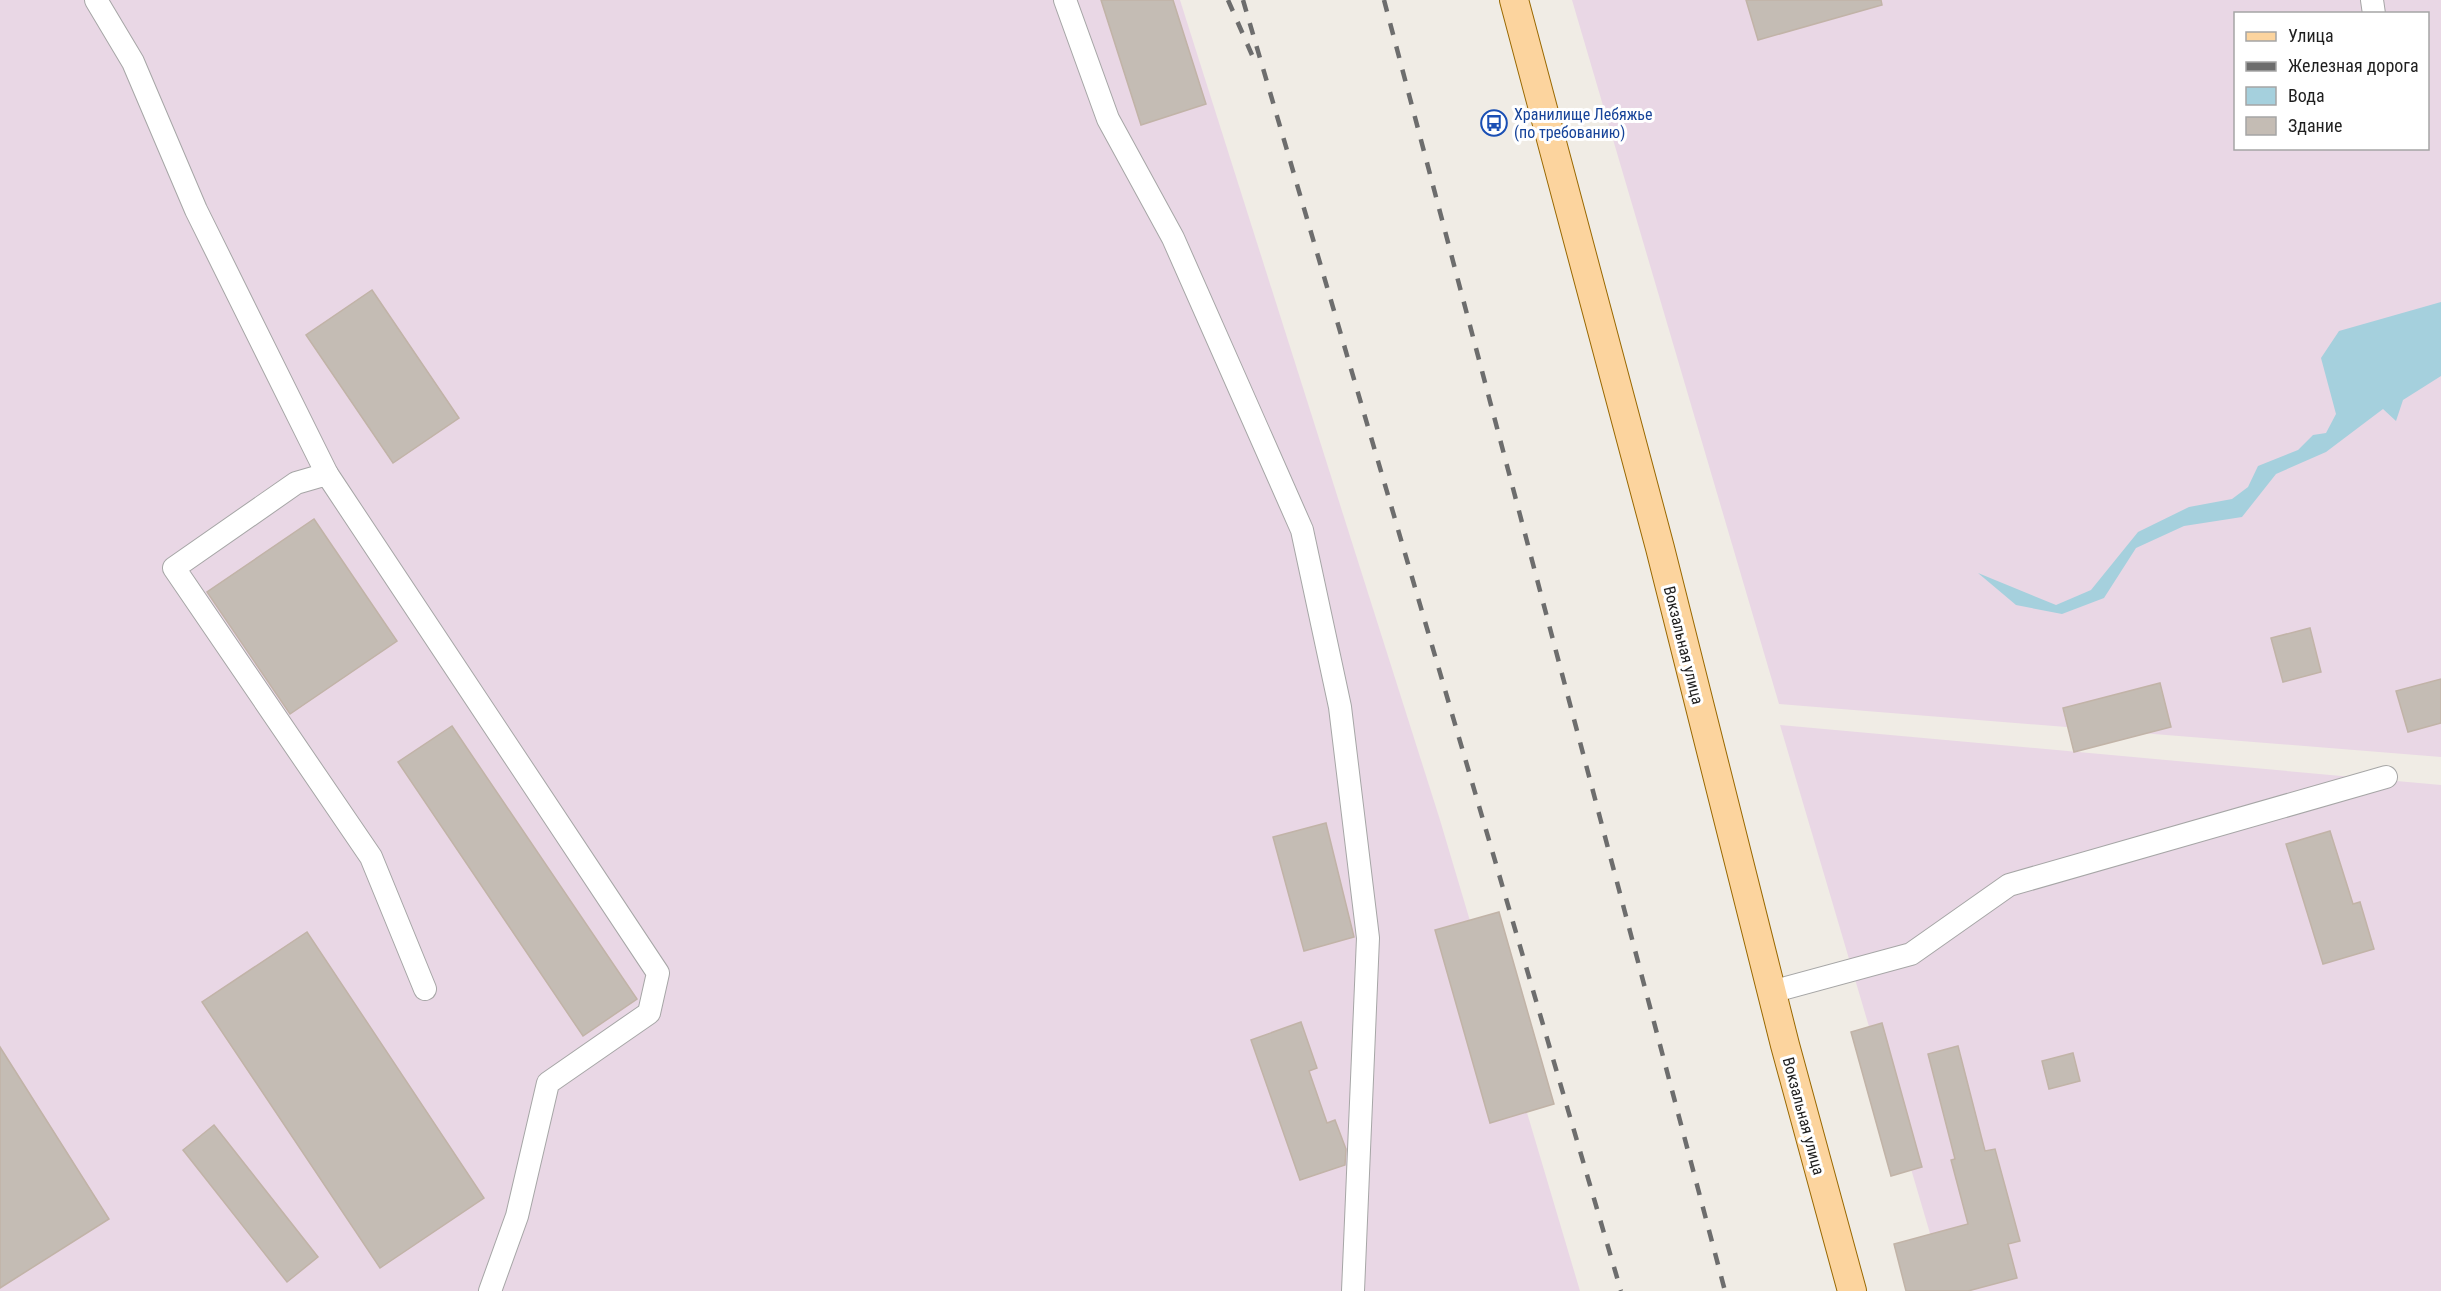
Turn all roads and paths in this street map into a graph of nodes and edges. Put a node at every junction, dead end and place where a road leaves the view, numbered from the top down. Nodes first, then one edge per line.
1 (96, 0) edge
2 (1065, 0) edge
3 (1514, 0) edge
4 (327, 474) junction
5 (2386, 777) dead end
6 (425, 989) dead end
7 (1771, 992) junction
8 (490, 1291) edge
9 (1353, 1291) edge
10 (1852, 1291) edge

1 - 4 lane
2 - 9 lane
3 - 7 main road, Вокзальная улица
4 - 6 lane
4 - 8 lane
5 - 7 lane
7 - 10 main road, Вокзальная улица

